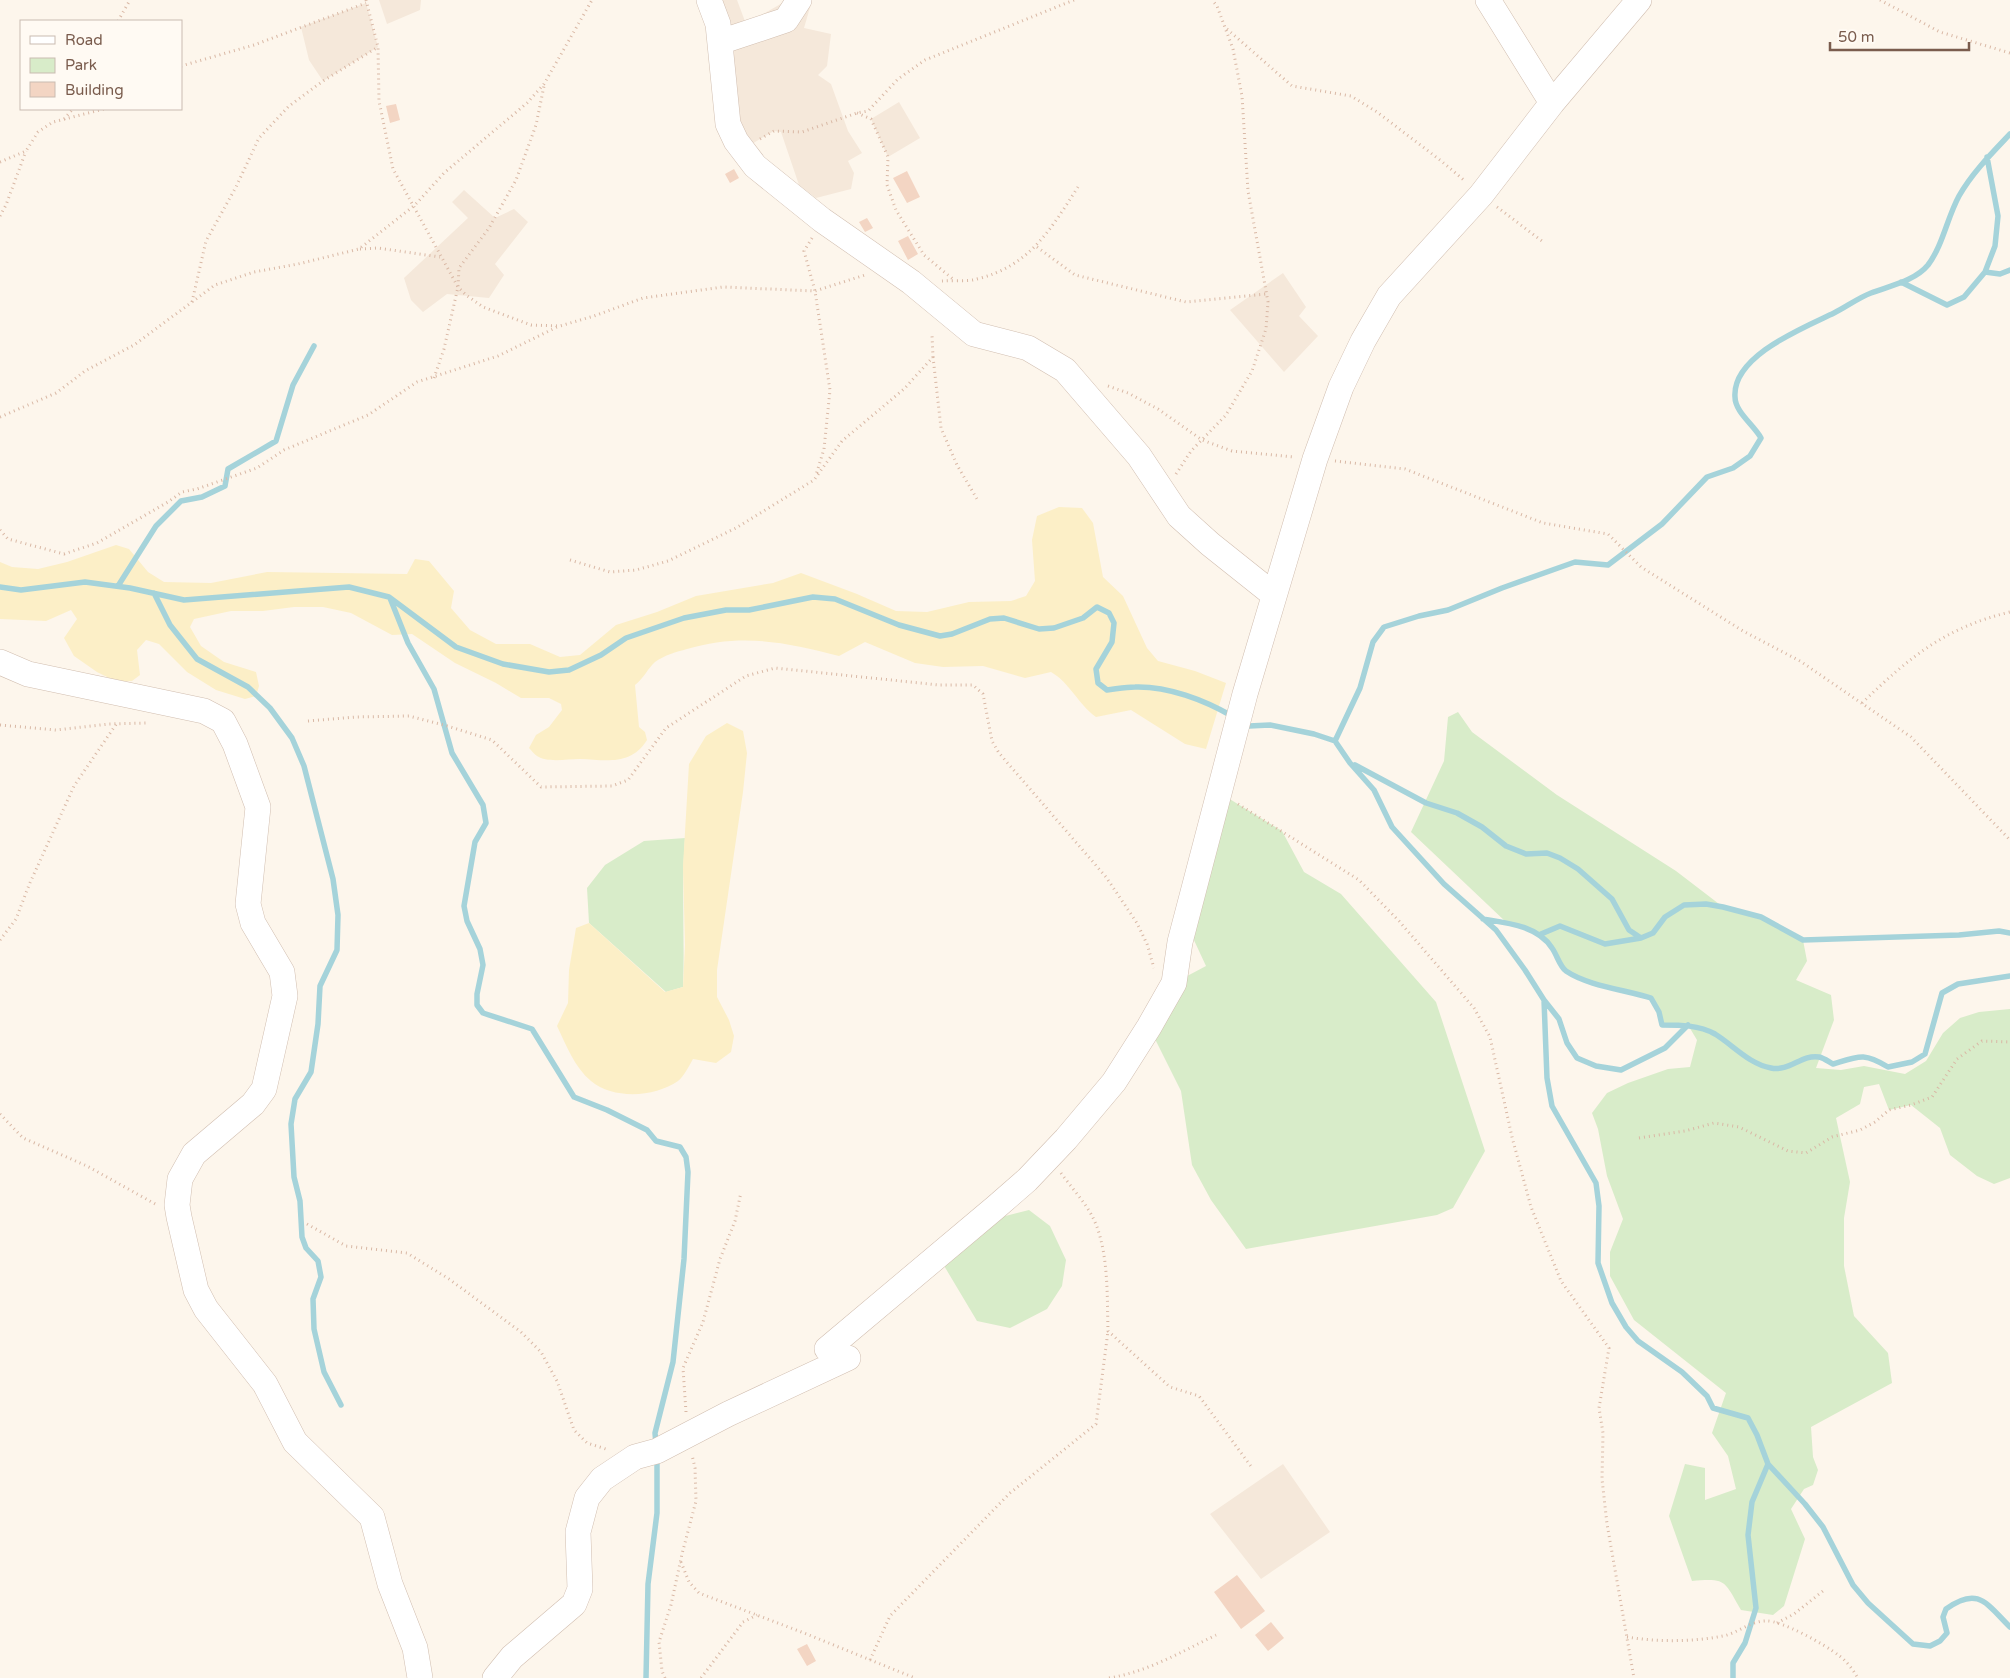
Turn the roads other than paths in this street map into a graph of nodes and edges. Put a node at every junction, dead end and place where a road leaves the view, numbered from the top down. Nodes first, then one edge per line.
1 (709, 0) edge
2 (799, 0) edge
3 (1488, 0) edge
4 (1640, 0) edge
5 (720, 42) junction
6 (1552, 103) junction
7 (1274, 595) junction
8 (0, 662) edge
9 (420, 1678) edge
10 (495, 1678) edge

1 - 5 street
2 - 5 street
3 - 6 street
4 - 6 street
5 - 7 street
6 - 7 street
7 - 10 street
8 - 9 street

